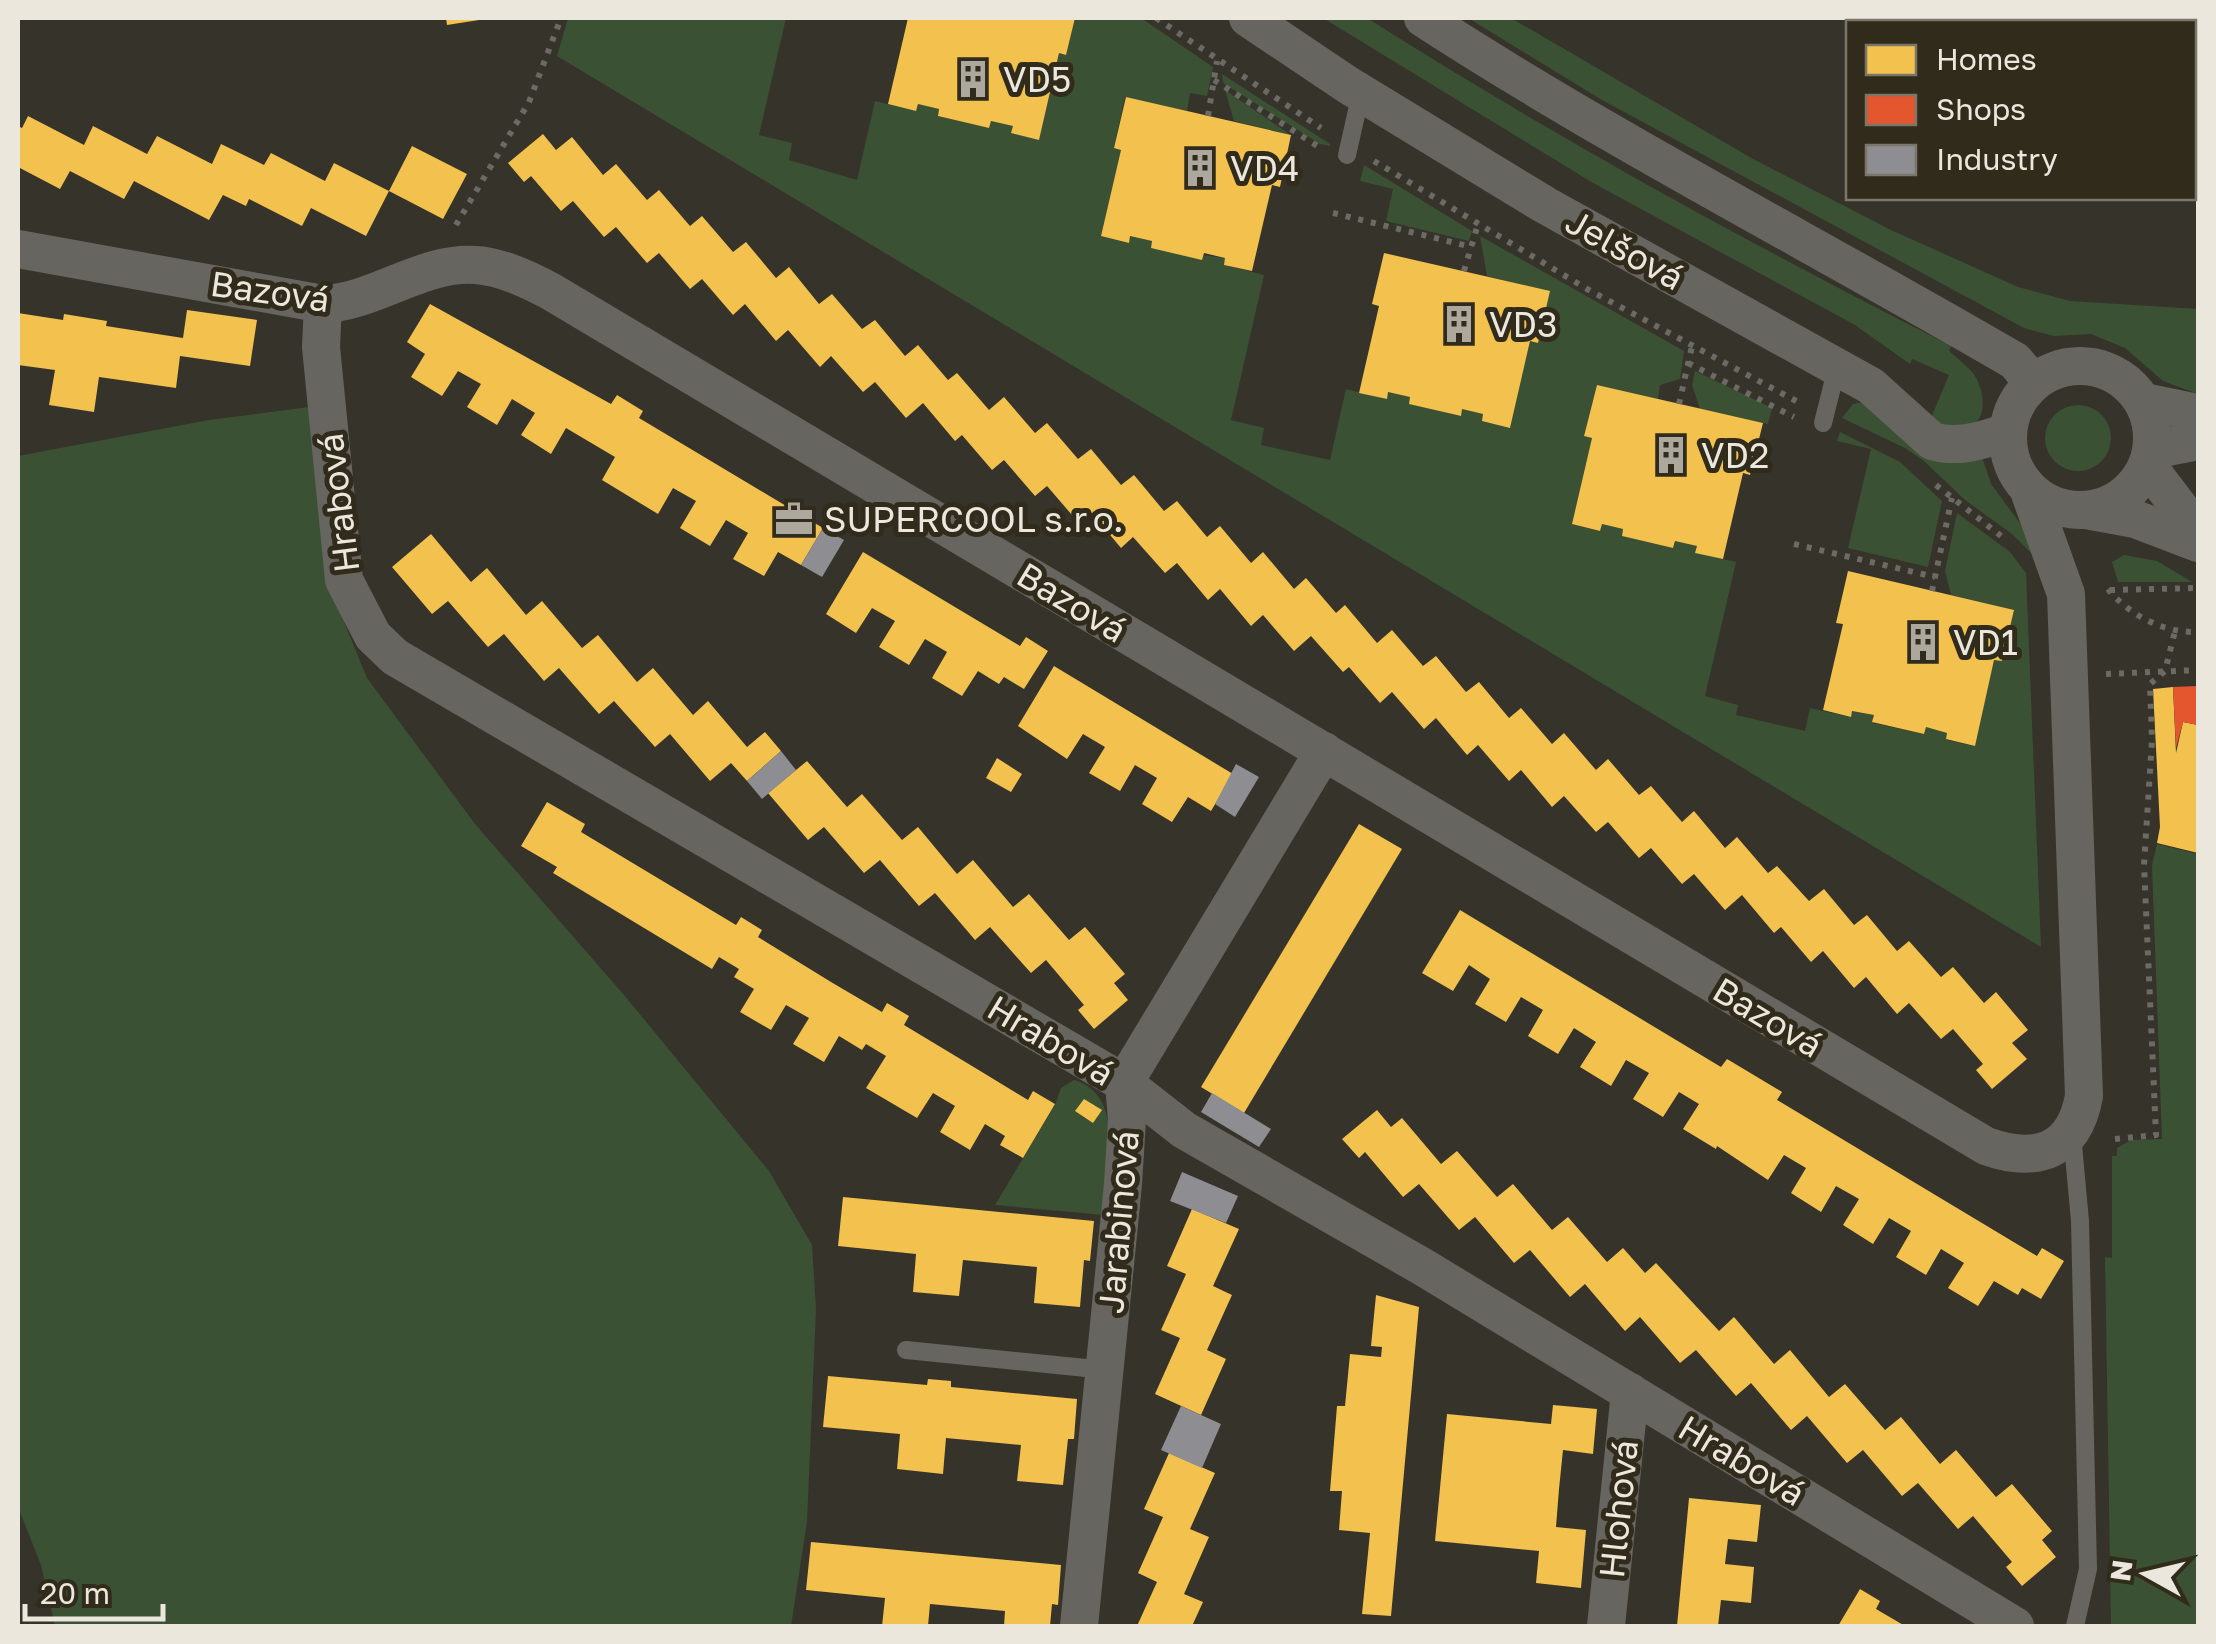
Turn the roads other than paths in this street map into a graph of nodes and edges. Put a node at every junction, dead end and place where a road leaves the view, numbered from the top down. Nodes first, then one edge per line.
1 (1248, 18) edge
2 (1424, 18) edge
3 (1361, 92) junction
4 (1341, 151) road end
5 (18, 249) edge
6 (323, 304) junction
7 (1837, 366) junction
8 (2033, 383) junction
9 (2145, 402) junction
10 (2198, 413) edge
11 (1817, 420) road end
12 (2008, 432) junction
13 (2198, 441) edge
14 (2149, 458) junction
15 (2028, 488) junction
16 (2085, 510) junction
17 (2198, 532) edge
18 (2198, 543) edge
19 (2065, 584) junction
20 (1324, 751) junction
21 (1124, 1083) junction
22 (2072, 1133) junction
23 (906, 1350) dead end
24 (1106, 1370) junction
25 (1630, 1392) junction
26 (1079, 1626) edge
27 (1606, 1626) edge
28 (2016, 1626) edge
29 (2075, 1626) edge

1 - 3 street, Jelšová
2 - 8 street
3 - 4 lane
3 - 7 street, Jelšová
5 - 6 street, Bazová
6 - 20 street, Bazová
6 - 21 street, Hrabová
7 - 11 lane
7 - 12 street, Jelšová
8 - 9 street
8 - 12 street
9 - 10 street
9 - 14 street
12 - 15 street
13 - 14 street
14 - 16 street
14 - 17 street
15 - 16 street
15 - 19 street
16 - 18 street
16 - 19 street
19 - 22 street
20 - 21 street, Jarabinová
20 - 22 street, Bazová
21 - 24 street, Jarabinová
21 - 25 street, Hrabová
22 - 29 lane
23 - 24 lane
24 - 26 street, Jarabinová
25 - 27 street, Hlohová
25 - 28 street, Hrabová

